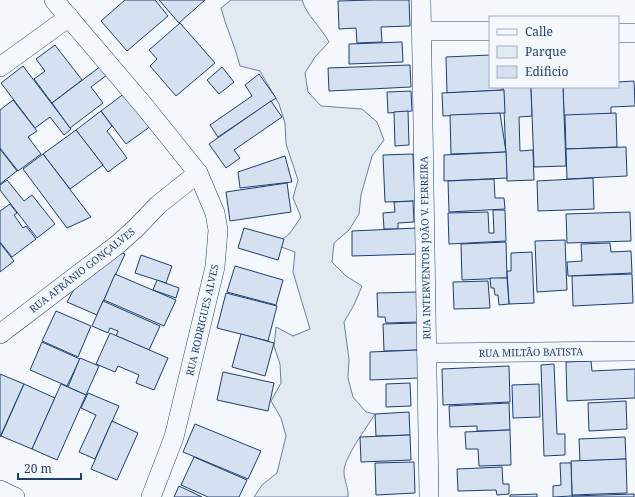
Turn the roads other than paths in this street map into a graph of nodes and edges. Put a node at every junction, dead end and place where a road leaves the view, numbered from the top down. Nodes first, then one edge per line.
1 (54, 0) edge
2 (421, 0) edge
3 (69, 17) junction
4 (422, 31) junction
5 (489, 31) edge
6 (619, 32) edge
7 (635, 33) edge
8 (0, 67) edge
9 (198, 173) junction
10 (0, 334) edge
11 (635, 350) edge
12 (427, 354) junction
13 (0, 490) edge
14 (15, 497) edge
15 (151, 497) edge
16 (429, 497) edge

1 - 3 street, RUA RODRIGUES ALVES
2 - 4 street, RUA INTERVENTOR JOÃO V. FERREIRA
3 - 8 street
3 - 9 street, RUA RODRIGUES ALVES
4 - 5 street
4 - 12 street, RUA INTERVENTOR JOÃO V. FERREIRA
6 - 7 street
9 - 10 street, RUA AFRÂNIO GONÇALVES
9 - 15 street, RUA RODRIGUES ALVES
11 - 12 street, RUA MILTÃO BATISTA
12 - 16 street, RUA INTERVENTOR JOÃO V. FERREIRA
13 - 14 street

